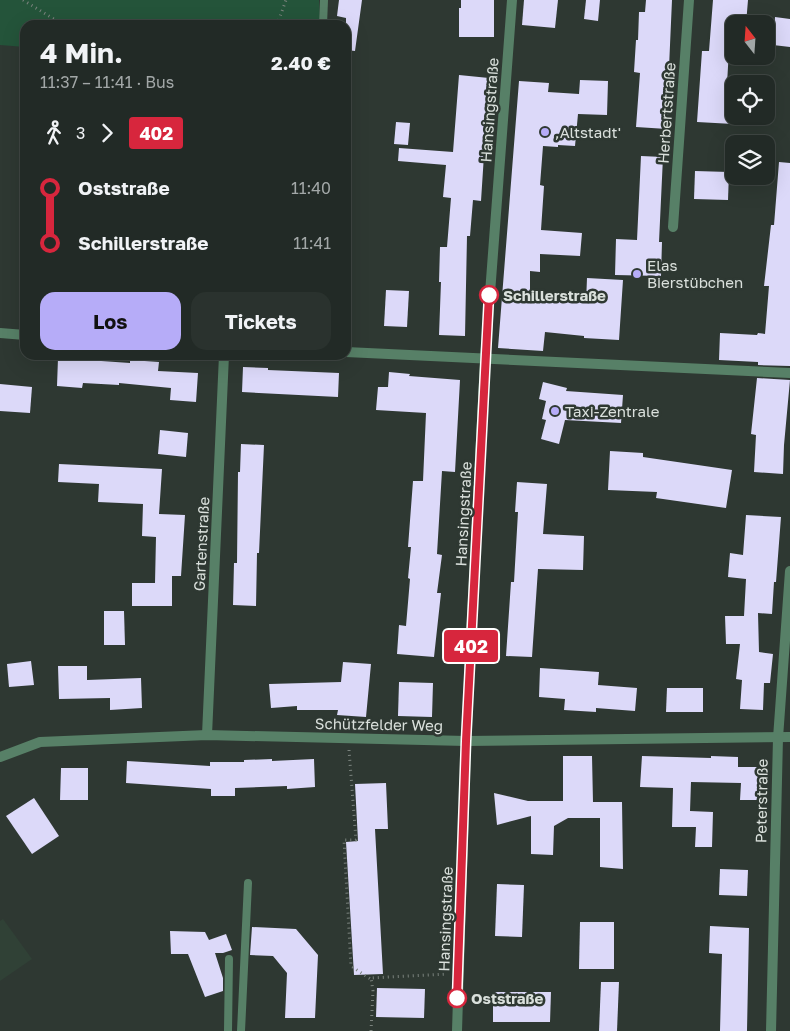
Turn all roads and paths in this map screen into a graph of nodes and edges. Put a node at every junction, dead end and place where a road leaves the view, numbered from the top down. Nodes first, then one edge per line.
1 (24, 0) edge
2 (286, 0) edge
3 (324, 0) edge
4 (512, 0) edge
5 (689, 0) edge
6 (54, 20) edge
7 (279, 20) edge
8 (324, 20) edge
9 (673, 228) dead end
10 (0, 333) edge
11 (20, 335) edge
12 (351, 352) edge
13 (224, 360) edge
14 (485, 360) junction
15 (790, 373) edge
16 (790, 571) edge
17 (207, 735) junction
18 (790, 737) edge
19 (348, 738) junction
20 (778, 738) junction
21 (466, 741) junction
22 (0, 757) edge
23 (248, 883) dead end
24 (229, 959) dead end
25 (458, 974) junction
26 (372, 980) junction
27 (228, 1031) edge
28 (241, 1031) edge
29 (371, 1031) edge
30 (457, 1031) edge
31 (771, 1031) edge

1 - 6 path
2 - 7 path
3 - 8 lane
4 - 14 street, Hansingstraße
5 - 9 street, Herbertstraße
10 - 11 street
12 - 14 street
13 - 17 street, Gartenstraße
14 - 15 street
14 - 21 street, Hansingstraße
16 - 20 street, Peterstraße
17 - 19 street, Schützfelder Weg
17 - 22 street, Schützfelder Weg
18 - 20 street, Schützfelder Weg
19 - 21 street, Schützfelder Weg
19 - 26 path
20 - 21 street, Schützfelder Weg
20 - 31 street, Peterstraße
21 - 25 street, Hansingstraße
23 - 28 lane
24 - 27 lane
25 - 26 path
25 - 30 street, Hansingstraße
26 - 29 path

